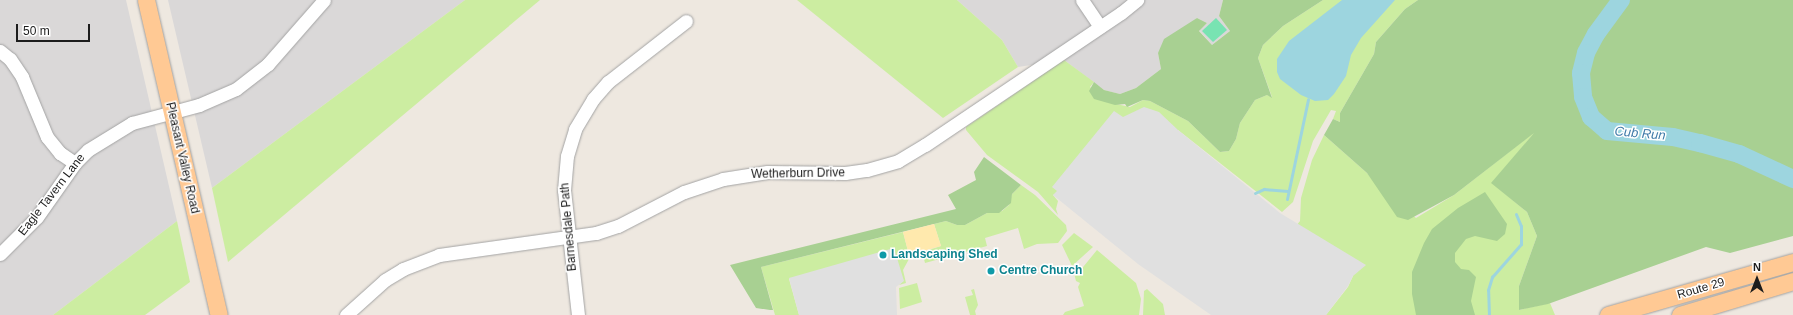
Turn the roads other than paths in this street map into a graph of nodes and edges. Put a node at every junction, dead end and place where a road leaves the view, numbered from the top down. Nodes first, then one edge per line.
1 (146, 0) edge
2 (324, 0) edge
3 (1082, 0) edge
4 (1136, 0) edge
5 (686, 21) dead end
6 (1100, 27) junction
7 (0, 51) edge
8 (172, 111) junction
9 (75, 163) junction
10 (569, 237) junction
11 (0, 254) edge
12 (1793, 262) edge
13 (1793, 281) edge
14 (219, 315) edge
15 (346, 315) edge
16 (578, 315) edge
17 (1608, 315) edge
18 (1680, 315) edge

1 - 8 main road, Pleasant Valley Road
2 - 8 street, Eagle Tavern Lane
3 - 6 street
4 - 6 street, Wetherburn Drive
5 - 10 street, Barnesdale Path
6 - 10 street, Wetherburn Drive
7 - 9 street
8 - 9 street, Eagle Tavern Lane
8 - 14 main road, Pleasant Valley Road
9 - 11 street, Eagle Tavern Lane
10 - 15 street, Wetherburn Drive
10 - 16 street, Barnesdale Path
12 - 17 main road, Route 29
13 - 18 main road, Route 29

